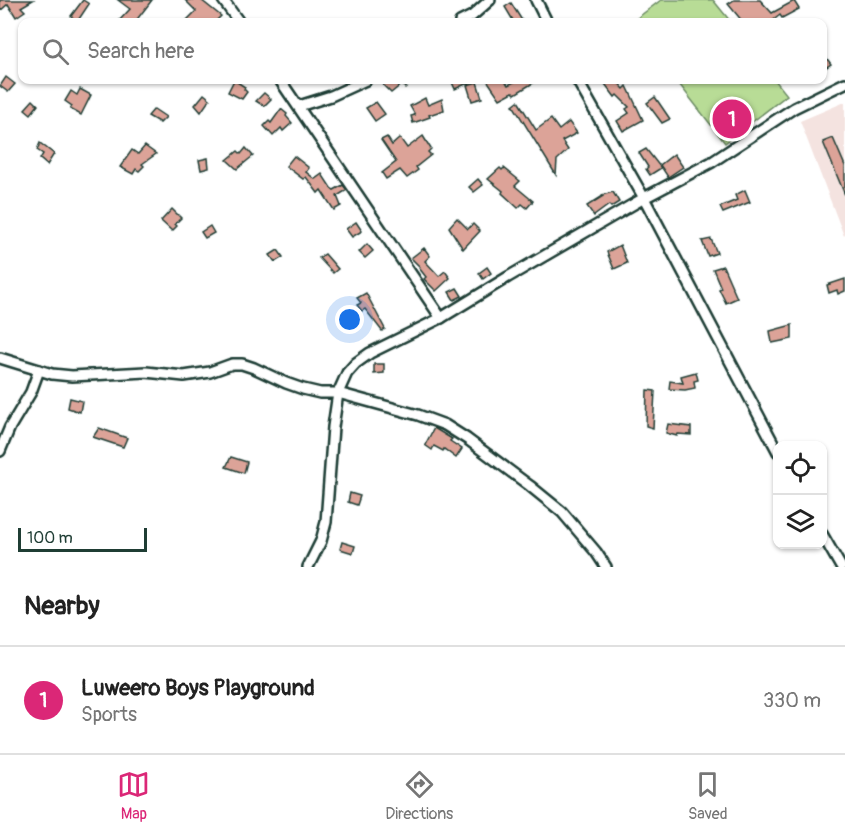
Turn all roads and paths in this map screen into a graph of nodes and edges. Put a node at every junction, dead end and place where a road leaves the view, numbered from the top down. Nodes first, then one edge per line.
1 (223, 0) edge
2 (490, 0) edge
3 (536, 0) edge
4 (236, 18) edge
5 (468, 18) edge
6 (544, 18) edge
7 (845, 83) edge
8 (283, 84) edge
9 (357, 84) edge
10 (579, 84) edge
11 (298, 106) junction
12 (644, 198) junction
13 (441, 318) junction
14 (0, 358) edge
15 (39, 370) junction
16 (338, 393) junction
17 (773, 444) edge
18 (0, 450) edge
19 (827, 543) edge
20 (308, 567) edge
21 (606, 567) edge
22 (841, 567) edge

1 - 4 street
2 - 5 street
3 - 6 street
7 - 12 street
8 - 11 street
9 - 11 street
10 - 12 street
11 - 13 street
12 - 13 street
12 - 17 street
13 - 16 street
14 - 15 street
15 - 16 street
15 - 18 street
16 - 20 street
16 - 21 street
19 - 22 street

